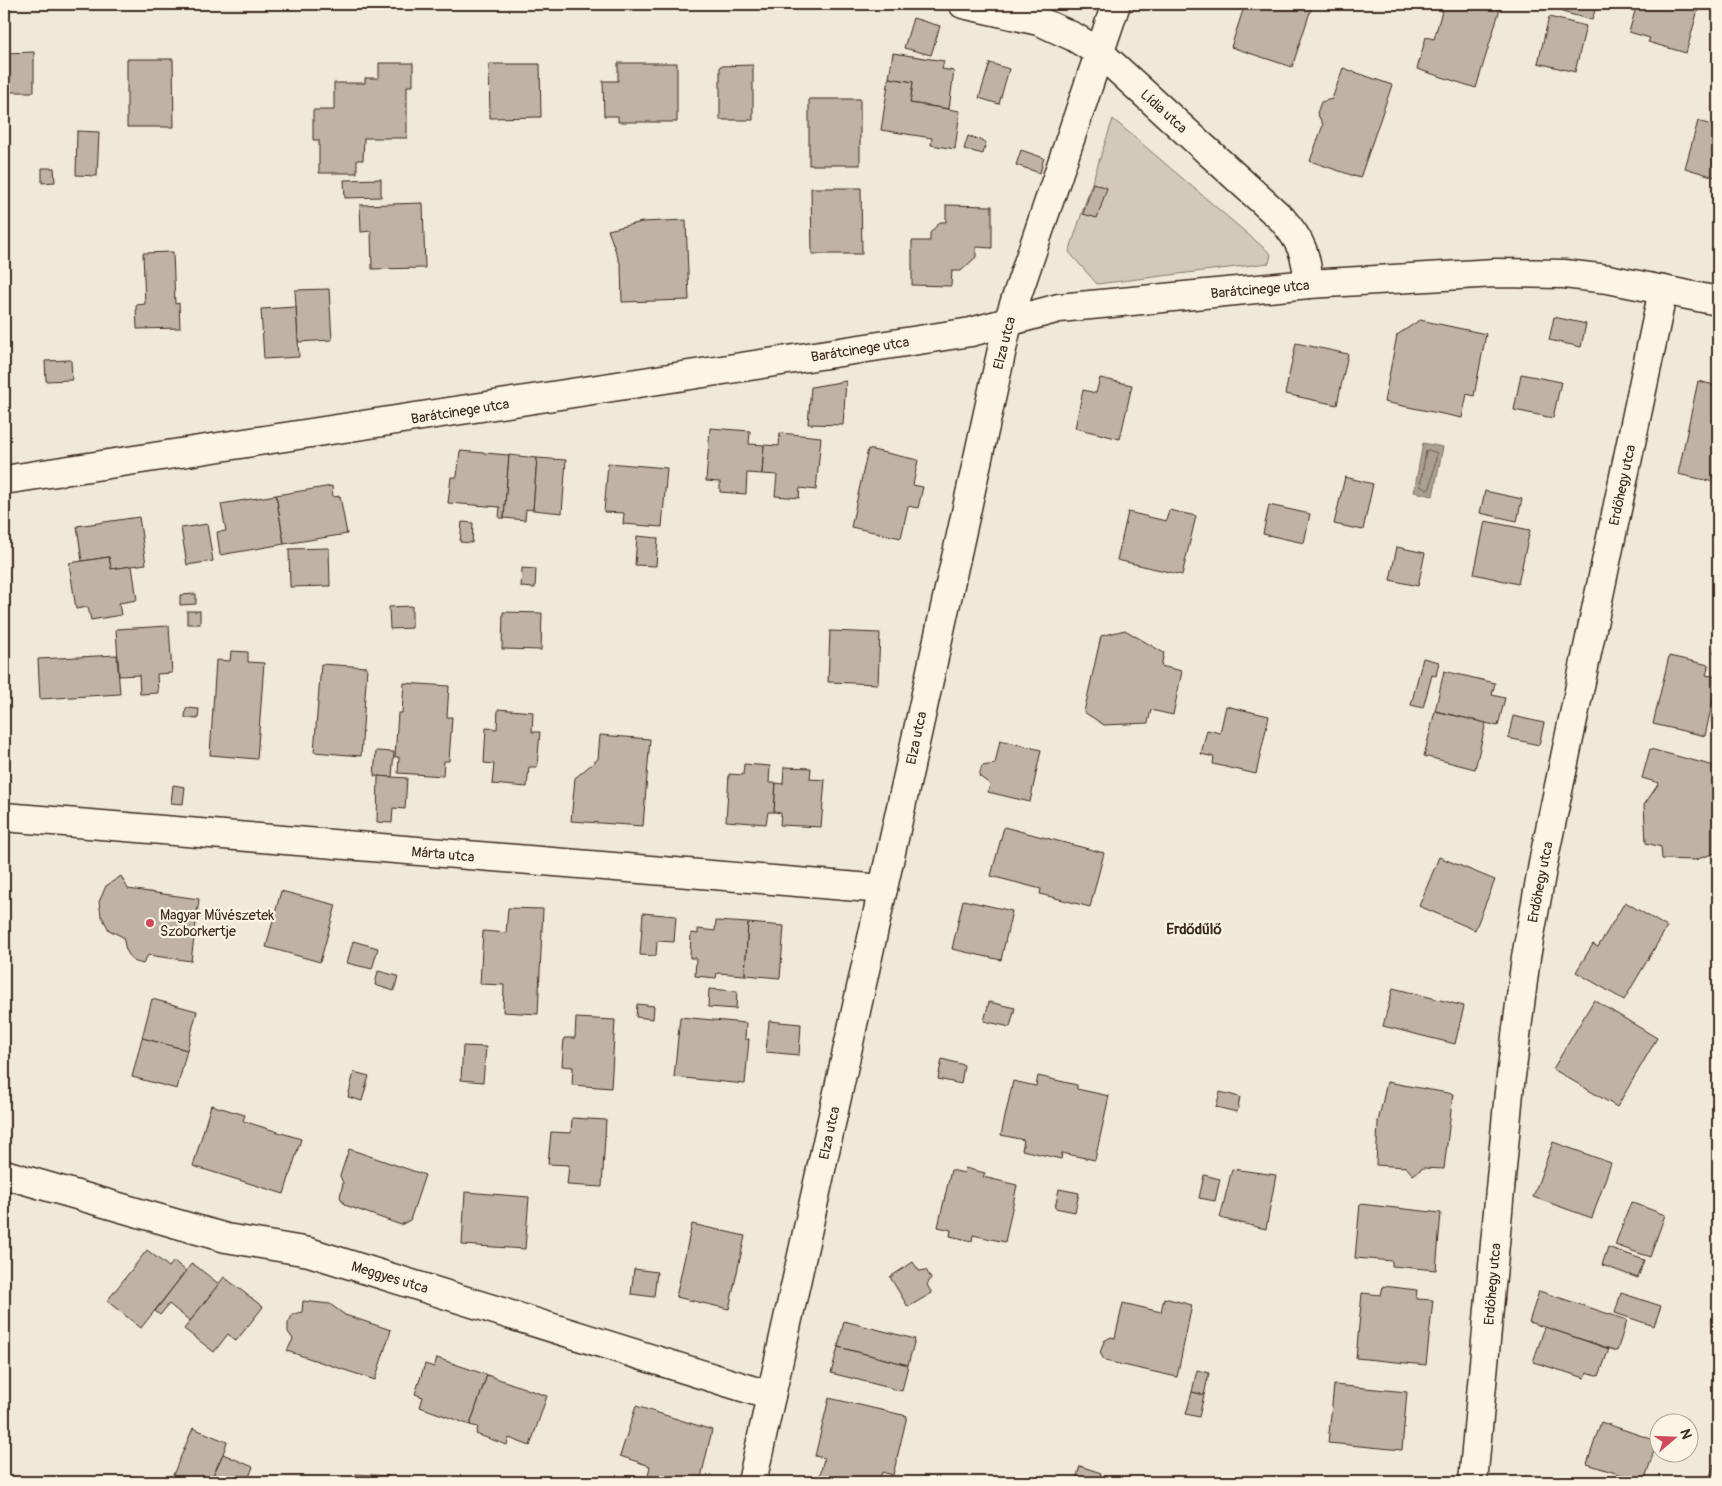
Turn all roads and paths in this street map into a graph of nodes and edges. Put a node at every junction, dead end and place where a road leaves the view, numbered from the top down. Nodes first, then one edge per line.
1 (963, 4) edge
2 (1116, 4) edge
3 (1100, 53) junction
4 (1309, 284) junction
5 (1663, 290) junction
6 (1718, 301) edge
7 (1008, 322) junction
8 (4, 480) edge
9 (4, 817) edge
10 (883, 889) junction
11 (4, 1174) edge
12 (771, 1396) junction
13 (752, 1482) edge
14 (1473, 1482) edge

1 - 3 street, Lídia utca
2 - 3 street, Elza utca
3 - 4 street, Lídia utca
3 - 7 street, Elza utca
4 - 5 street, Barátcinege utca
4 - 7 street, Barátcinege utca
5 - 6 street, Barátcinege utca
5 - 14 street, Erdőhegy utca
7 - 8 street, Barátcinege utca
7 - 10 street, Elza utca
9 - 10 street, Márta utca
10 - 12 street, Elza utca
11 - 12 street, Meggyes utca
12 - 13 street, Elza utca

